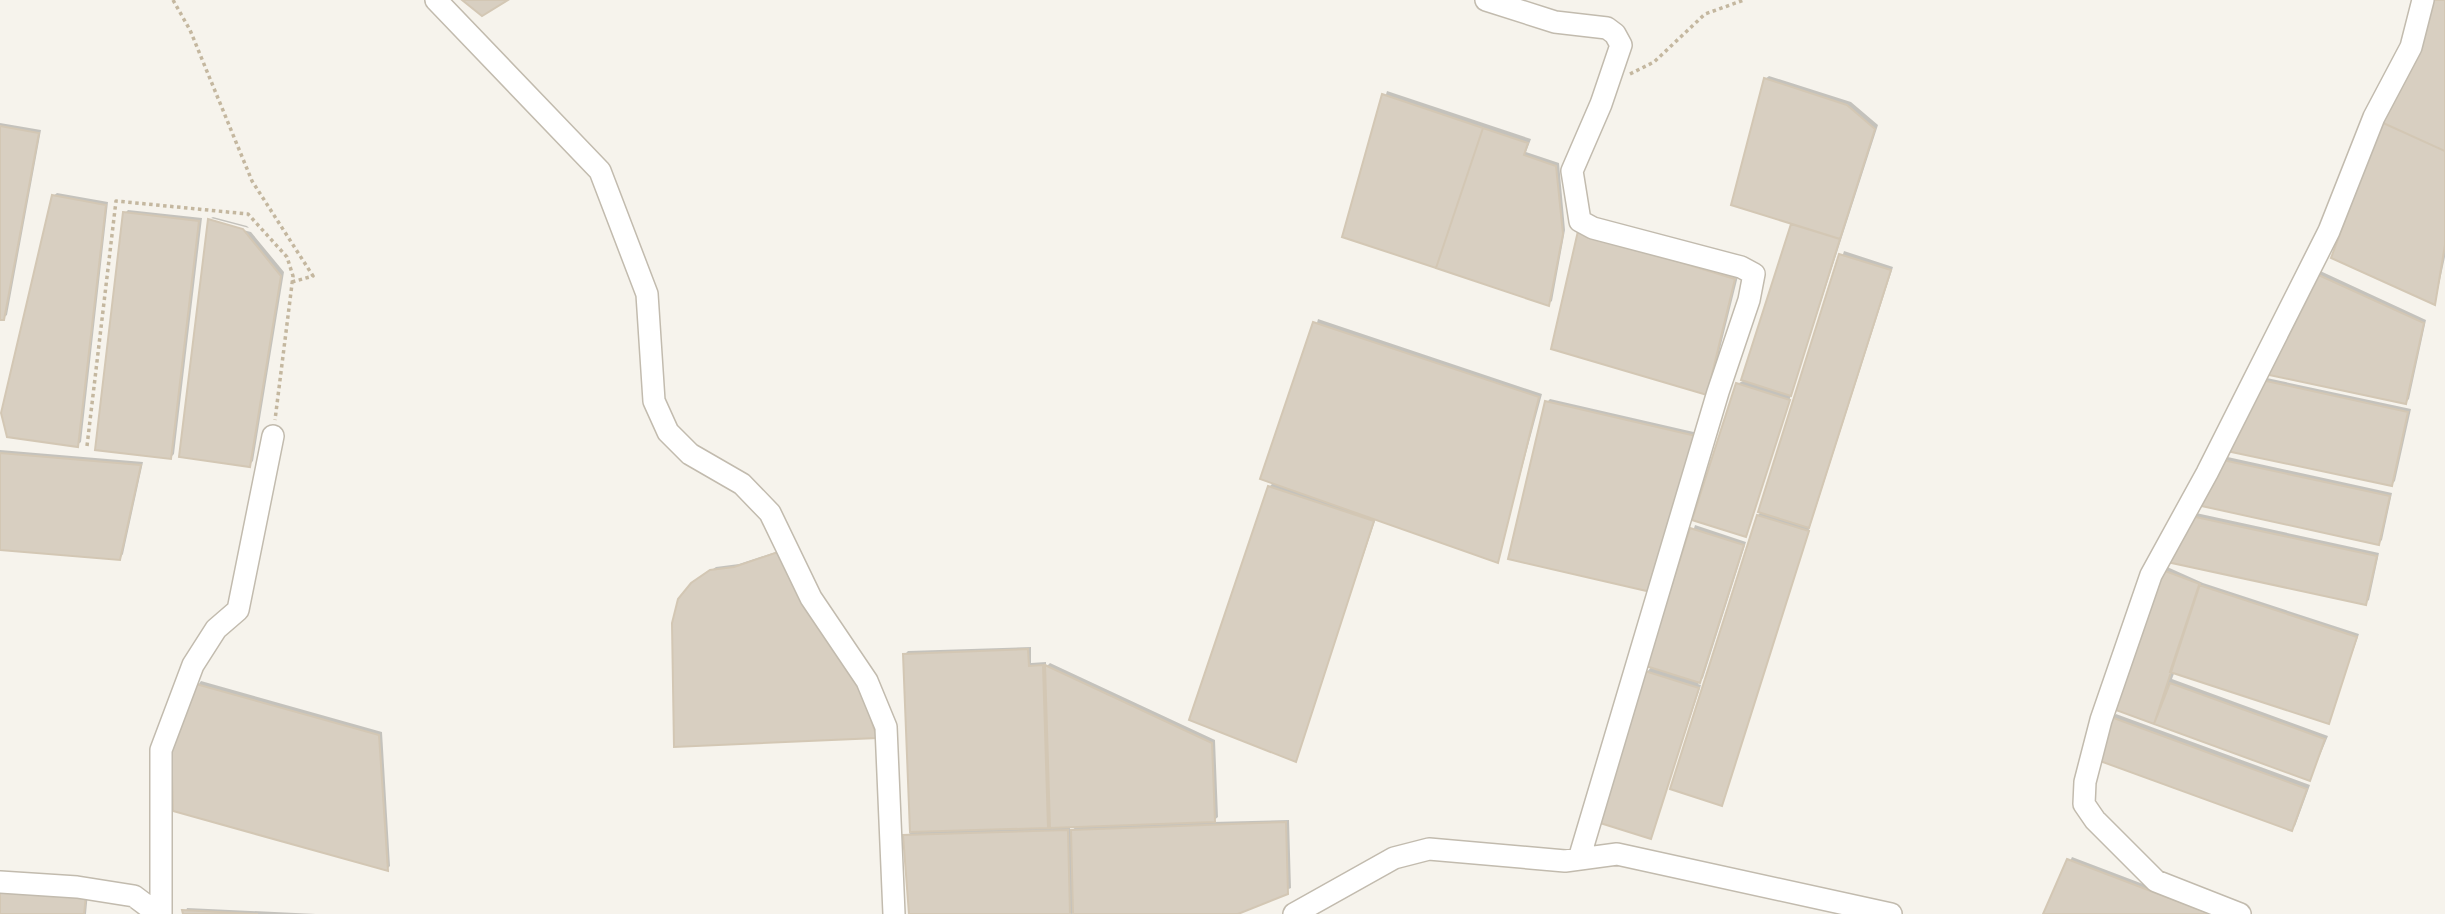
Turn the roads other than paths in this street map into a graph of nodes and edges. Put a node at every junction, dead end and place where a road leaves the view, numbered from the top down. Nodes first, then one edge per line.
1 (436, 0) edge
2 (1486, 0) edge
3 (2423, 0) edge
4 (273, 436) road end
5 (1579, 859) junction
6 (0, 882) edge
7 (160, 914) edge
8 (894, 914) edge
9 (1294, 914) edge
10 (1892, 914) edge
11 (2240, 914) edge

1 - 8 street
2 - 5 street
3 - 11 street
4 - 7 street
5 - 9 street
5 - 10 street
6 - 7 street

